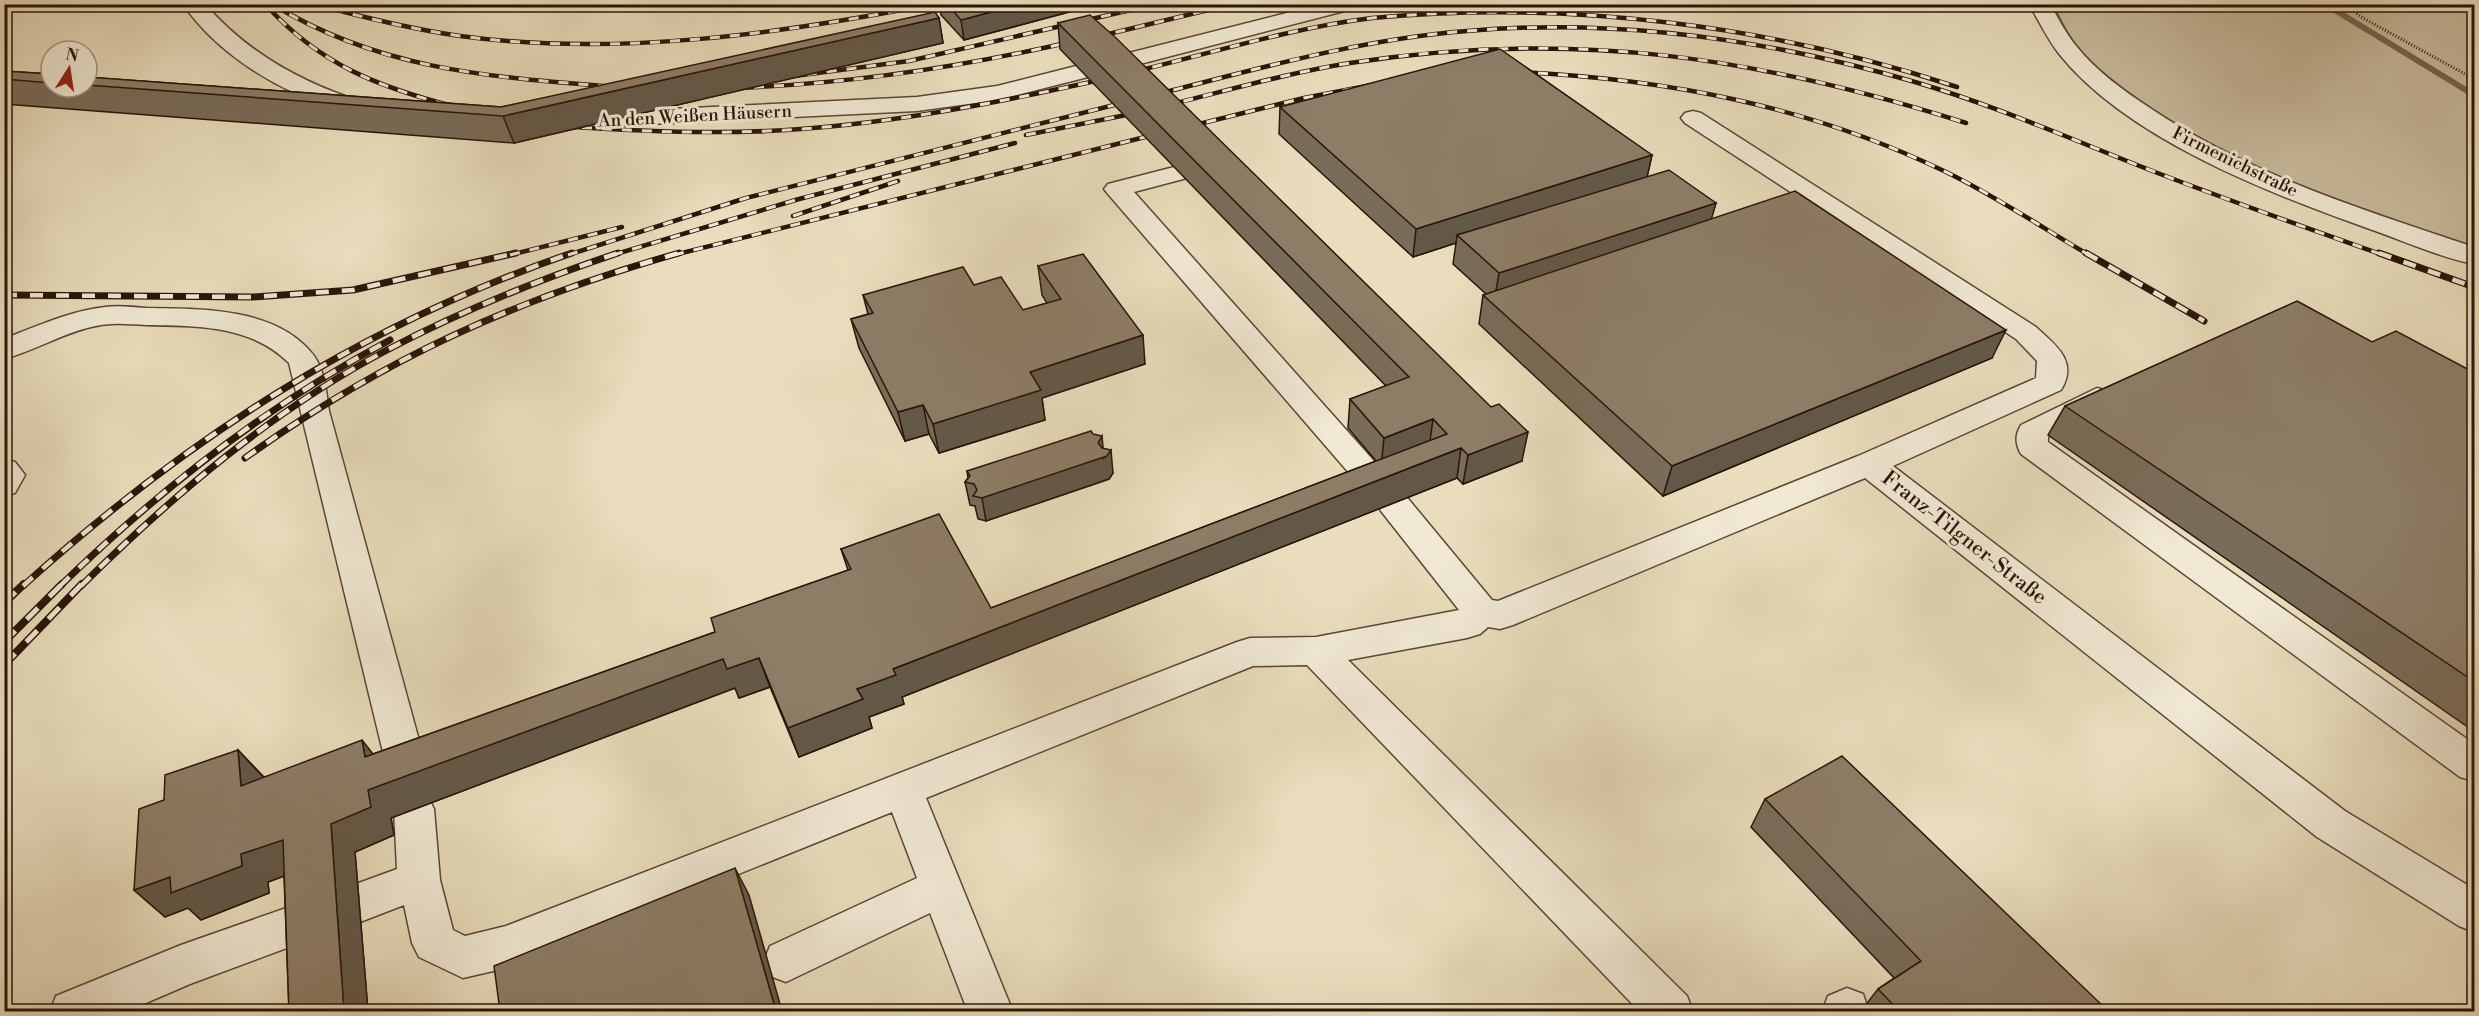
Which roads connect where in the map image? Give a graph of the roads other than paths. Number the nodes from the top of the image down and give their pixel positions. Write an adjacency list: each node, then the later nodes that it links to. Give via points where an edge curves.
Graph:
1 (193, 4): 6 (street, via 224,39 266,67 331,99)
2 (1349, 4): 4 (street)
3 (2039, 4): 10 (street, Firmenichstraße, via 2060,42 2089,74 2135,109 2188,141 2298,193)
4 (1117, 63)
5 (1084, 72): 8 (street, An den Weißen Häusern, via 997,93 917,104)
6 (383, 114)
7 (1693, 118): 13 (street, Franz-Tilgner-Straße, via 2026,333 2052,359 2050,383)
8 (545, 122)
9 (1178, 173): 16 (street, via 1117,189 1386,495)
10 (2475, 256)
11 (4, 350): 20 (street, via 101,315 197,317 226,322 251,328 296,351 307,374 412,793)
12 (2126, 385): 18 (street, via 2032,432 2032,446)
13 (1869, 464): 16 (street, via 1500,615); 23 (street, Franz-Tilgner-Straße, via 2331,824)
14 (4, 470): 15 (street, via 9,475)
15 (4, 485)
16 (1481, 612): 17 (street, via 1467,624)
17 (1316, 651): 19 (street, via 1250,652); 28 (street)
18 (2475, 765)
19 (903, 790): 20 (street, via 582,919 506,947 463,957 434,943); 21 (street)
20 (419, 880): 22 (street)
21 (942, 887): 25 (street); 26 (street)
22 (360, 902)
23 (2475, 912)
24 (312, 919): 27 (street, via 181,966)
25 (786, 961)
26 (987, 1010)
27 (72, 1011)
28 (1671, 1011)

